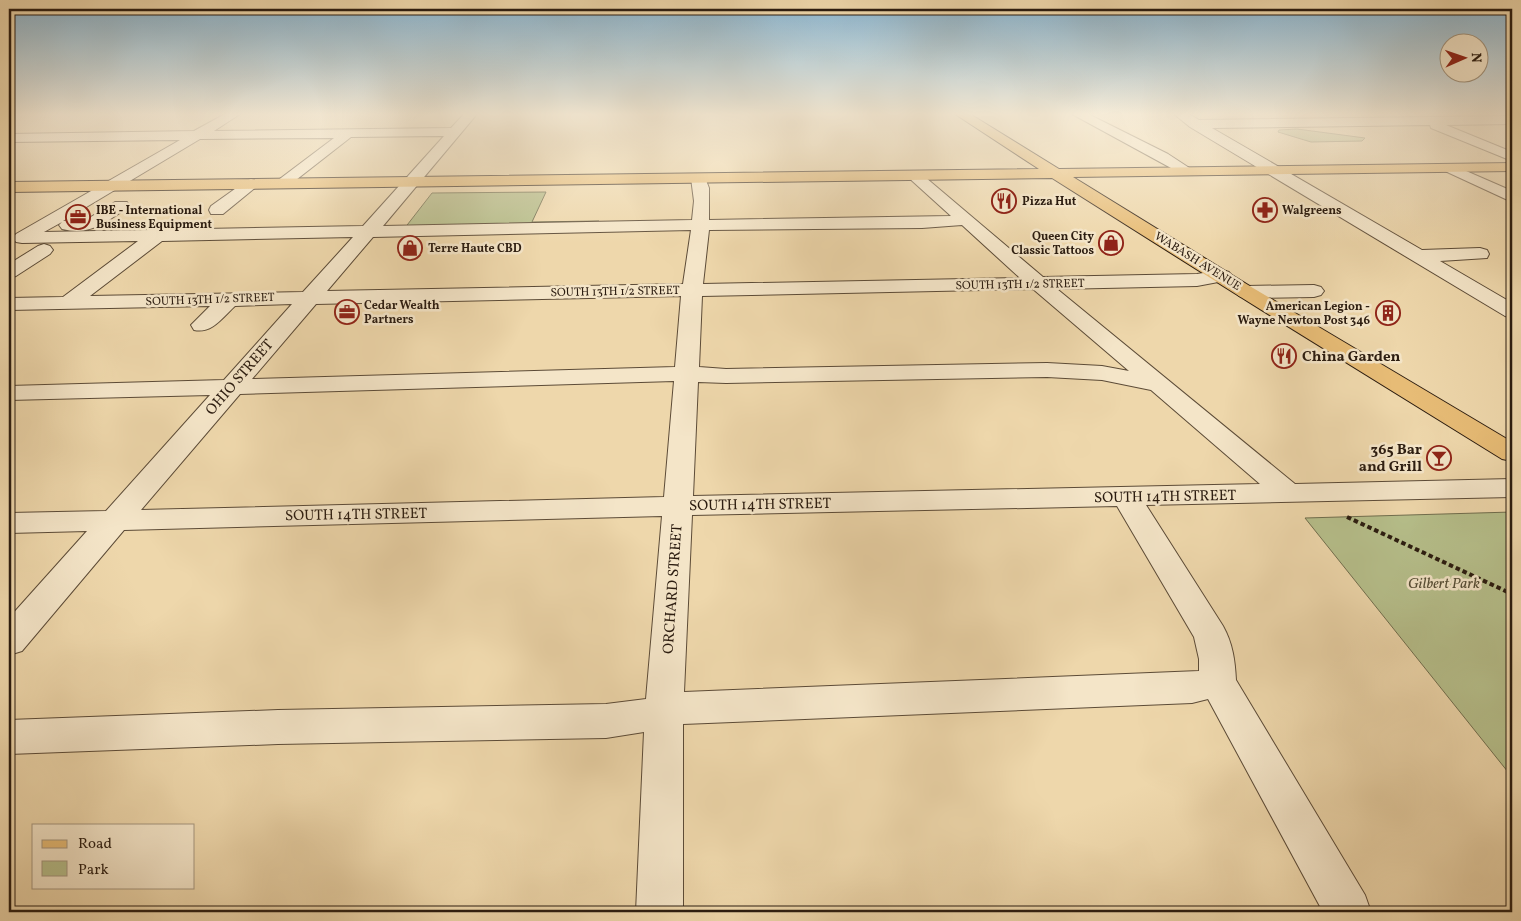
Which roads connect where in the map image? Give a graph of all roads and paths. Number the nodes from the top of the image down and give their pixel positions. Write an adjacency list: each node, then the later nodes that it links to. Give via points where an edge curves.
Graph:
1 (160, 157): 17 (street)
2 (317, 157): 16 (street)
3 (433, 157): 14 (street, OHIO STREET)
4 (1030, 157): 11 (main road, WABASH AVENUE)
5 (1162, 157): 10 (street)
6 (1250, 157): 9 (street)
7 (1512, 167): 8 (main road)
8 (1450, 168): 9 (main road); 19 (street)
9 (1272, 170): 10 (main road); 30 (street)
10 (1187, 171): 11 (main road)
11 (1056, 173): 12 (main road); 32 (main road, WABASH AVENUE)
12 (914, 175): 13 (main road); 22 (street)
13 (699, 178): 14 (main road); 24 (street, ORCHARD STREET, via 702,186)
14 (411, 182): 16 (main road); 25 (street, OHIO STREET)
15 (250, 184): 16 (main road); 17 (main road); 21 (street)
16 (282, 184)
17 (111, 186): 18 (main road); 23 (street)
18 (9, 187)
19 (1512, 197)
20 (121, 205): 23 (street, via 90,225)
21 (217, 210)
22 (966, 220): 24 (street); 33 (street)
23 (42, 226): 27 (street)
24 (699, 226): 25 (street); 34 (street, ORCHARD STREET)
25 (367, 232): 26 (street); 37 (street, OHIO STREET)
26 (158, 235): 27 (street); 39 (street)
27 (16, 242)
28 (44, 250): 31 (street)
29 (1480, 254): 30 (street)
30 (1419, 256): 41 (street)
31 (9, 272)
32 (1222, 276): 33 (street, SOUTH 13TH 1/2 STREET, via 1197,280); 36 (main road, WABASH AVENUE)
33 (1038, 284): 34 (street, SOUTH 13TH 1/2 STREET); 44 (street)
34 (692, 290): 37 (street, SOUTH 13TH 1/2 STREET); 43 (street, ORCHARD STREET)
35 (1314, 291): 36 (street)
36 (1246, 292): 47 (main road, WABASH AVENUE)
37 (309, 296): 38 (street, SOUTH 13TH 1/2 STREET); 45 (street, OHIO STREET)
38 (230, 298): 39 (street, SOUTH 13TH 1/2 STREET); 42 (street)
39 (68, 303): 40 (street, SOUTH 13TH 1/2 STREET)
40 (9, 304)
41 (1512, 312)
42 (202, 325)
43 (686, 374): 44 (street, via 1047,370 1102,373); 45 (street); 51 (street, ORCHARD STREET)
44 (1160, 385): 49 (street)
45 (230, 387): 46 (street); 53 (street, OHIO STREET)
46 (9, 393)
47 (1512, 453)
48 (1512, 488): 49 (street, SOUTH 14TH STREET)
49 (1288, 493): 50 (street, SOUTH 14TH STREET)
50 (1126, 496): 51 (street, SOUTH 14TH STREET); 57 (street, via 1211,636)
51 (678, 506): 53 (street, SOUTH 14TH STREET); 58 (street, ORCHARD STREET)
52 (1346, 517): 55 (path)
53 (114, 520): 54 (street, SOUTH 14TH STREET); 56 (street, OHIO STREET)
54 (9, 523)
55 (1512, 594)
56 (9, 641)
57 (1218, 682): 58 (street, via 1182,688); 61 (street)
58 (664, 708): 59 (street, via 639,717 606,721 278,727); 60 (street, ORCHARD STREET)
59 (9, 737)
60 (660, 912)
61 (1348, 912)

